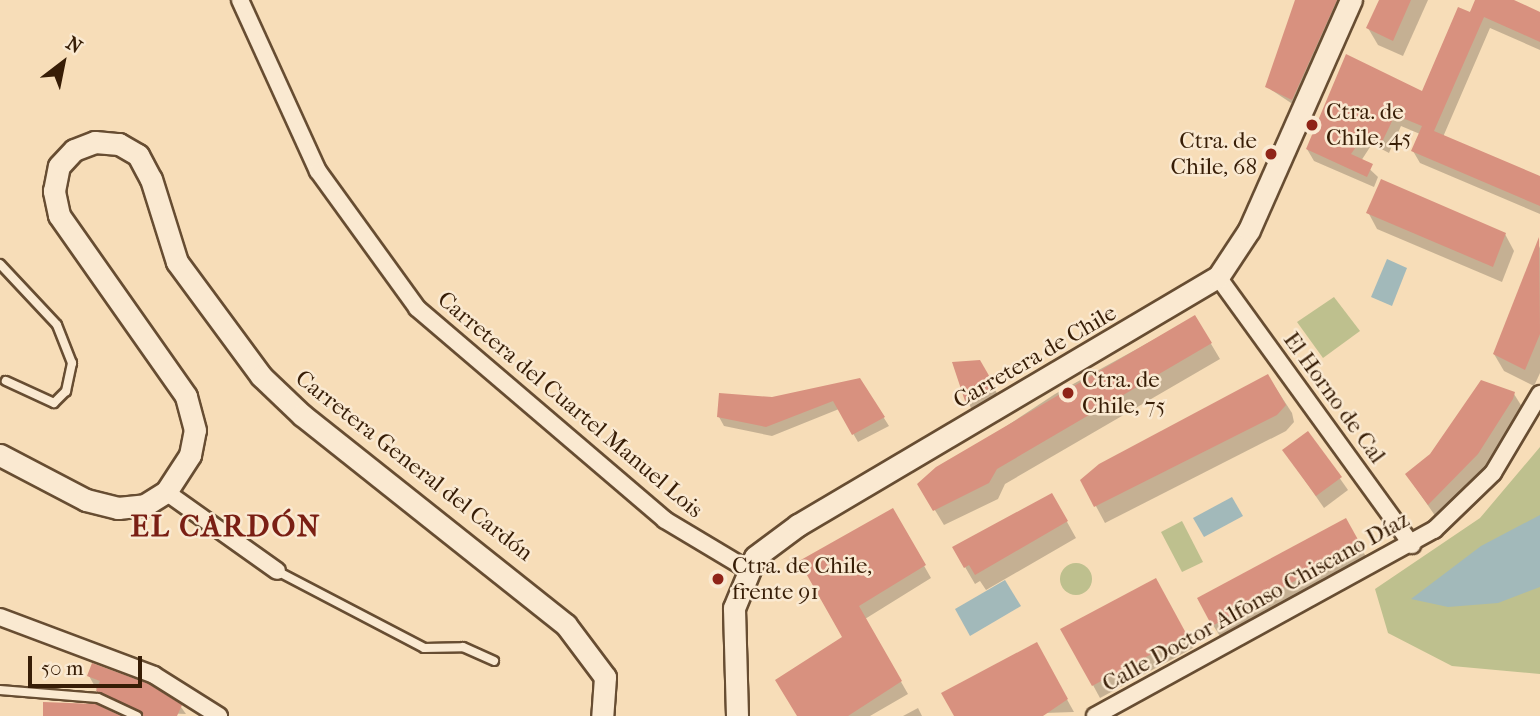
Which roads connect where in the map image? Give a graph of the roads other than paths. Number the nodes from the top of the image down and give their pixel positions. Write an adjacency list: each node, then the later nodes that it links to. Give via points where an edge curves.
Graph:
1 (240, 0): 10 (street, Carretera del Cuartel Manuel Lois, via 318,171 417,308 665,520)
2 (1351, 0): 4 (street, Carretera de Chile, via 1249,230)
3 (0, 264): 5 (lane, via 57,325 72,363 66,391 54,402)
4 (1218, 277): 9 (street, El Horno de Cal); 10 (street, Carretera de Chile, via 797,525)
5 (6, 381)
6 (1540, 394): 9 (street, Calle Doctor Alfonso Chiscano Díaz, via 1493,473)
7 (0, 455): 8 (street, via 86,500 118,508 145,505)
8 (166, 492): 11 (street); 17 (street, Carretera General del Cardón, via 191,456 195,430 186,396 59,215 54,191 59,166 95,142 119,144 138,155 177,262 261,376 302,415 517,580 577,637 606,677)
9 (1412, 545): 19 (street, Calle Doctor Alfonso Chiscano Díaz)
10 (747, 569): 18 (street, Carretera de Chile, via 733,608)
11 (277, 570): 13 (lane, via 424,648 463,647)
12 (0, 617): 16 (street, via 154,675)
13 (494, 661)
14 (0, 690): 15 (lane, via 98,698)
15 (137, 716)
16 (219, 716)
17 (602, 716)
18 (737, 716)
19 (1095, 716)

